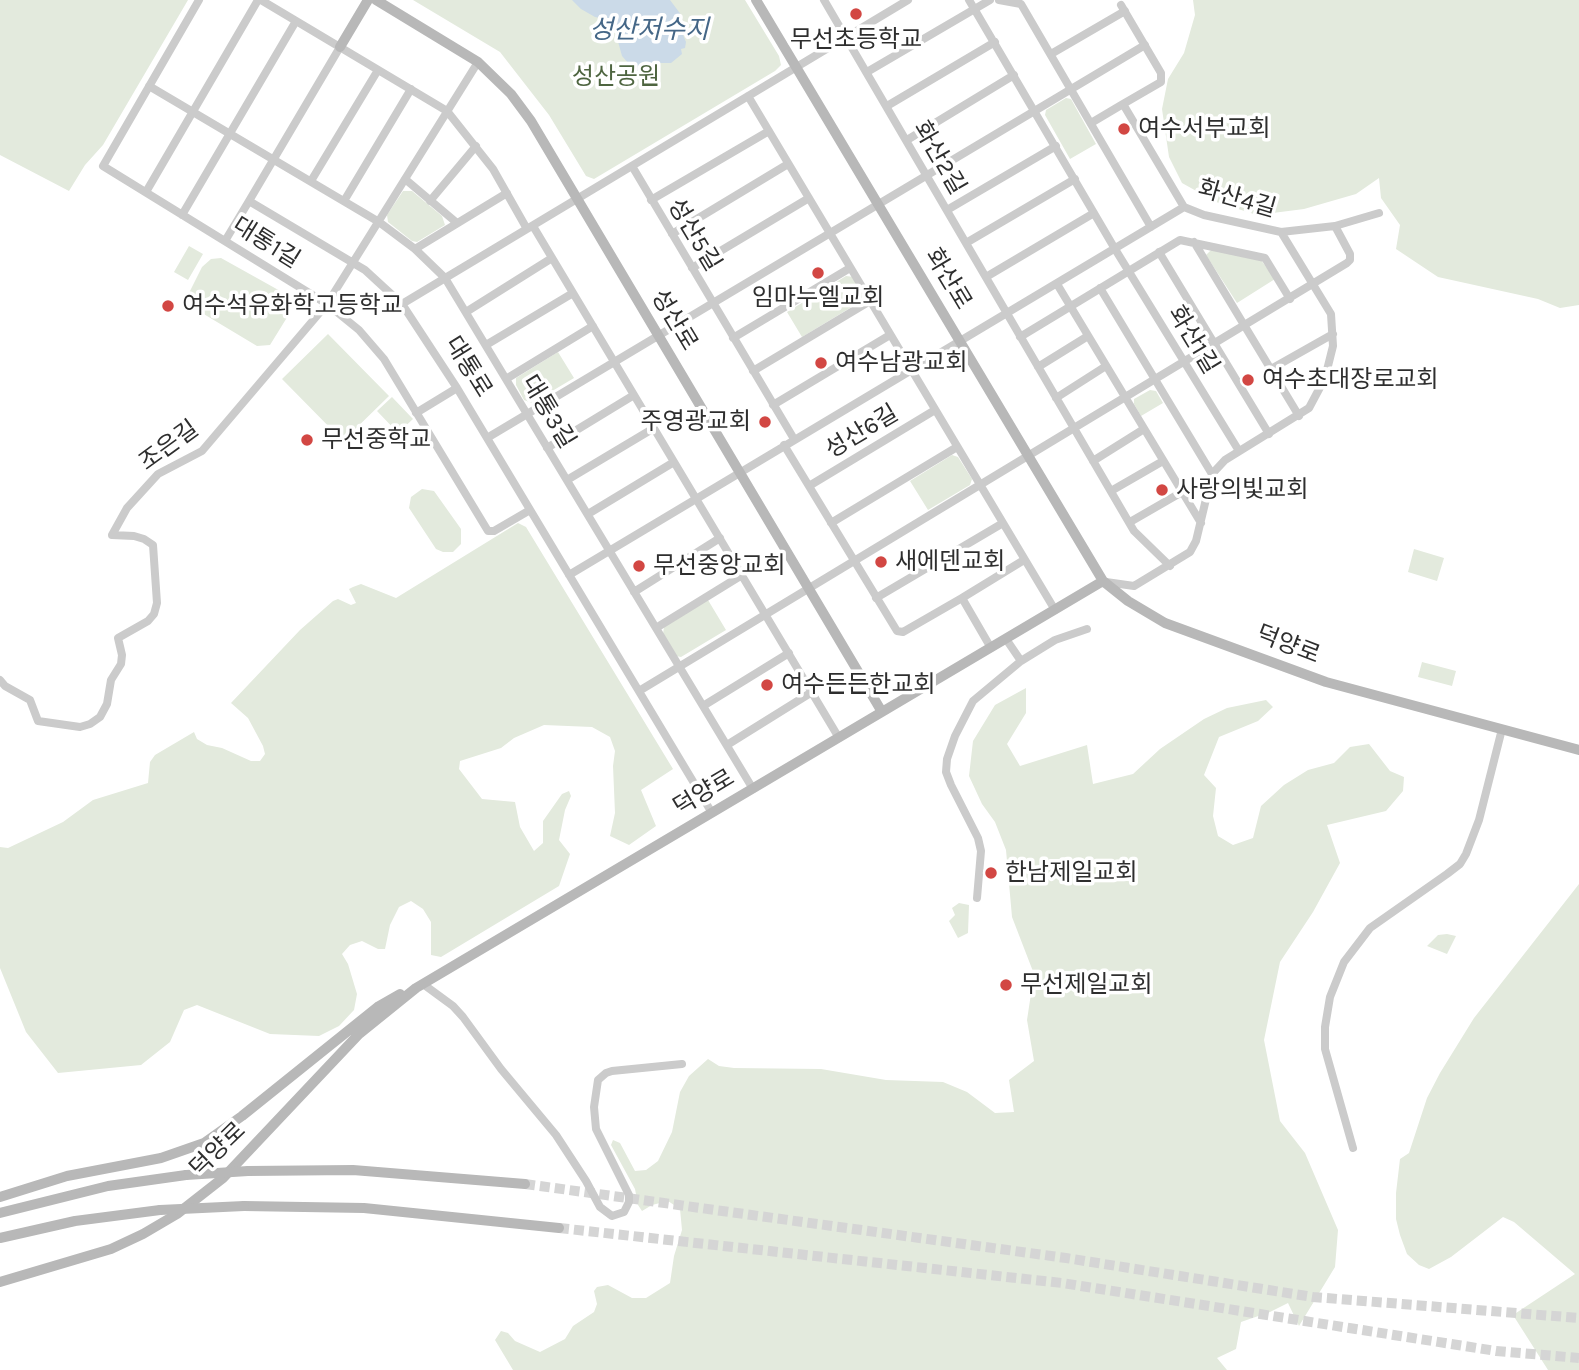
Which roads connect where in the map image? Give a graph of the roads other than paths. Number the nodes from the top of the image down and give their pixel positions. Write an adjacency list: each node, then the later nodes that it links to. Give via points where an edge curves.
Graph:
1 (199, 0): 22 (street, 대통1길)
2 (259, 0): 11 (street); 30 (street)
3 (368, 0): 15 (street)
4 (376, 0): 17 (street, 성산로)
5 (756, 0): 18 (street, 화산로)
6 (824, 0): 12 (street, 화산2길)
7 (908, 0): 12 (street)
8 (989, 0): 10 (street)
9 (999, 0): 16 (street, via 1021,4)
10 (971, 4): 13 (street, 화산1길); 20 (street)
11 (296, 20): 15 (street); 33 (street)
12 (847, 37): 18 (street); 20 (street, 화산2길)
13 (995, 42): 21 (street, 화산1길); 27 (street)
14 (1145, 45): 16 (street, via 1123,8); 24 (street); 26 (street, via 1161,73 1161,82)
15 (340, 47): 19 (street); 37 (street)
16 (1051, 54): 24 (street)
17 (478, 62): 28 (street); 47 (street, 성산로, via 521,107)
18 (797, 67): 25 (street); 52 (street, 화산로)
19 (378, 70): 23 (street); 43 (street)
20 (867, 72): 27 (street, 화산2길)
21 (1014, 75): 29 (street, 화산1길); 34 (street)
22 (149, 86): 30 (street, 대통3길); 44 (street, 대통1길, via 103,166)
23 (411, 89): 28 (street); 50 (street)
24 (1071, 90): 29 (street); 31 (street)
25 (748, 96): 32 (street, 성산6길); 39 (street)
26 (1124, 104): 31 (street); 53 (street, 화산4길)
27 (887, 106): 34 (street, 화산2길)
28 (447, 111): 35 (street); 41 (street)
29 (1035, 111): 36 (street, 화산1길); 40 (street)
30 (192, 112): 33 (street, 대통3길); 44 (street)
31 (1091, 123): 62 (street)
32 (769, 131): 38 (street, 성산6길); 48 (street)
33 (230, 134): 37 (street, 대통3길); 57 (street)
34 (906, 140): 40 (street, 화산2길)
35 (476, 146): 45 (street); 51 (street)
36 (1056, 146): 42 (street, 화산1길); 54 (street)
37 (274, 160): 43 (street, 대통3길); 49 (street)
38 (788, 164): 46 (street, 성산6길); 65 (street)
39 (632, 166): 47 (street); 48 (street, 성산5길)
40 (927, 175): 52 (street); 54 (street, 화산2길)
41 (405, 179): 51 (street); 58 (street)
42 (1075, 179): 56 (street, 화산1길); 68 (street)
43 (311, 181): 50 (street, 대통3길)
44 (146, 192): 57 (street, 대통1길)
45 (507, 193): 59 (street); 61 (street)
46 (809, 198): 64 (street, 성산6길); 74 (street)
47 (578, 199): 61 (street); 93 (street, 성산로)
48 (651, 200): 65 (street, 성산5길)
49 (249, 201): 66 (street); 73 (street, 대통로)
50 (344, 201): 58 (street, 대통3길)
51 (430, 201): 59 (street)
52 (878, 204): 64 (street); 99 (street, 화산로)
53 (1184, 207): 62 (street); 63 (street, 화산4길)
54 (947, 211): 68 (street, 화산2길)
55 (1380, 213): 60 (street)
56 (1094, 214): 70 (street, 화산1길); 77 (street)
57 (182, 215): 66 (street, 대통1길)
58 (379, 222): 69 (street, 대통3길); 73 (street)
59 (457, 223): 69 (street)
60 (1335, 226): 63 (street); 80 (street, via 1350,260)
61 (530, 227): 72 (street); 78 (street)
62 (1151, 227): 70 (street)
63 (1281, 232): 80 (street, 화산4길)
64 (830, 233): 75 (street, 성산6길); 85 (street)
65 (672, 234): 74 (street, 성산5길)
66 (225, 241): 86 (street, 대통1길)
67 (1194, 242): 71 (street, via 1180,240); 83 (street, via 1265,258); 92 (street)
68 (966, 243): 77 (street, 화산2길)
69 (415, 249): 78 (street, 대통3길)
70 (1115, 249): 76 (street, 화산1길); 79 (street)
71 (1159, 253): 76 (street); 100 (street)
72 (552, 258): 82 (street); 89 (street)
73 (353, 262): 86 (street); 87 (street, 대통로)
74 (692, 268): 85 (street, 성산5길)
75 (850, 268): 84 (street, 성산6길); 98 (street)
76 (1128, 270): 81 (street); 103 (street, 화산1길)
77 (986, 277): 90 (street, 화산2길)
78 (446, 278): 87 (street); 89 (street, 대통3길)
79 (1057, 284): 88 (street); 90 (street)
80 (1312, 286): 83 (street); 94 (street, 화산4길, via 1331,314)
81 (1100, 288): 88 (street); 110 (street)
82 (573, 293): 91 (street); 101 (street)
83 (1290, 299): 92 (street)
84 (870, 301): 95 (street, 성산6길); 108 (street)
85 (712, 302): 93 (street); 98 (street, 성산5길)
86 (327, 304): 117 (street, 대통1길, via 377,350); 169 (street, 조은길, via 202,451 153,478 127,508 112,535 134,536 153,545 158,599 152,618 118,638 121,664 100,717 80,727 38,721 30,700)
87 (402, 304): 111 (street, 대통로)
88 (1070, 306): 96 (street); 97 (street)
89 (466, 312): 101 (street, 대통3길)
90 (1007, 313): 97 (street, 화산2길); 99 (street)
91 (593, 326): 102 (street); 109 (street)
92 (1245, 326): 100 (street); 106 (street)
93 (658, 334): 102 (street); 134 (street, 성산로)
94 (1333, 334): 106 (street); 119 (street, 화산4길, via 1325,378 1314,401)
95 (890, 335): 107 (street, 성산6길); 115 (street)
96 (1088, 336): 104 (street); 105 (street)
97 (1020, 337): 105 (street, 화산2길)
98 (733, 338): 108 (street, 성산5길)
99 (961, 341): 107 (street); 130 (street, 화산로)
100 (1214, 344): 103 (street); 123 (street)
101 (486, 345): 109 (street, 대통3길)
102 (614, 360): 112 (street); 118 (street)
103 (1184, 362): 110 (street); 129 (street, 화산1길)
104 (1106, 366): 113 (street); 114 (street)
105 (1038, 367): 113 (street, 화산2길)
106 (1271, 369): 119 (street)
107 (912, 370): 116 (street, 성산6길); 125 (street, 성산6길)
108 (753, 371): 115 (street, 성산5길)
109 (506, 379): 118 (street, 대통3길)
110 (1154, 380): 114 (street); 135 (street)
111 (457, 388): 117 (street); 124 (street, 대통로)
112 (634, 395): 120 (street); 128 (street)
113 (1056, 398): 121 (street, 화산2길)
114 (1125, 398): 121 (street); 122 (street)
115 (773, 405): 125 (street, 성산5길)
116 (935, 410): 127 (street, 성산6길); 138 (street, 성산6길)
117 (416, 413): 142 (street, 대통1길, via 488,531)
118 (526, 413): 124 (street); 128 (street, 대통3길)
119 (1299, 416): 123 (street, 화산4길)
120 (654, 428): 133 (street); 136 (street)
121 (1074, 428): 130 (street); 131 (street, 화산2길)
122 (1144, 429): 131 (street); 132 (street)
123 (1269, 434): 129 (street, 화산4길)
124 (487, 438): 142 (street, 대통로)
125 (794, 439): 126 (street, 성산6길)
126 (784, 445): 134 (street, 성산6길); 138 (street)
127 (957, 447): 137 (street, 성산6길); 145 (street)
128 (547, 448): 136 (street, 대통3길)
129 (1239, 452): 135 (street, 화산4길)
130 (1029, 456): 137 (street); 155 (street, 화산로)
131 (1093, 461): 139 (street, 화산2길)
132 (1163, 461): 139 (street); 140 (street)
133 (674, 462): 141 (street); 143 (street)
134 (740, 472): 141 (street, 성산6길); 156 (street, 성산로)
135 (1212, 474): 147 (street)
136 (567, 480): 143 (street, 대통3길)
137 (980, 485): 146 (street, 성산6길); 151 (street)
138 (809, 486): 145 (street)
139 (1111, 491): 144 (street, 화산2길)
140 (1182, 492): 144 (street); 147 (street)
141 (696, 499): 148 (street); 149 (street, 성산6길)
142 (530, 510): 153 (street, 대통로)
143 (588, 514): 149 (street, 대통3길)
144 (1129, 522): 152 (street, 화산2길)
145 (831, 523): 151 (street)
146 (1003, 523): 150 (street, 성산6길); 158 (street)
147 (1200, 523): 152 (street, via 1190,552)
148 (720, 538): 154 (street); 157 (street)
149 (609, 550): 153 (street, 성산6길); 157 (street, 대통3길)
150 (1024, 559): 159 (street); 160 (street, 성산6길)
151 (853, 560): 156 (street); 158 (street)
152 (1170, 566): 155 (street, via 1134,586)
153 (569, 575): 170 (street, 대통로)
154 (742, 575): 161 (street); 162 (street)
155 (1103, 581): 160 (street, 덕양로); 174 (street, 덕양로, via 1165,622 1326,682)
156 (808, 587): 161 (street); 173 (street, 성산로)
157 (634, 592): 162 (street, 대통3길)
158 (876, 598): 159 (street, via 900,633)
159 (962, 598): 165 (street)
160 (1055, 610): 164 (street, 덕양로)
161 (765, 614): 166 (street); 168 (street)
162 (656, 628): 168 (street, 대통3길)
163 (1087, 629): 167 (street, via 1055,640)
164 (1006, 639): 165 (street, 덕양로); 167 (street)
165 (991, 648): 173 (street, 덕양로)
166 (789, 653): 171 (street); 172 (street)
167 (1021, 661): 180 (street, via 973,701 947,759 946,772 981,851)
168 (678, 665): 170 (street); 172 (street, 대통3길)
169 (0, 680)
170 (639, 691): 179 (street, 대통로)
171 (812, 692): 175 (street); 176 (street)
172 (703, 705): 176 (street, 대통3길)
173 (882, 712): 175 (street, 덕양로)
174 (1502, 729): 177 (street, 덕양로); 183 (street, via 1466,854 1447,874 1370,928 1345,962 1330,997 1325,1049)
175 (839, 738): 178 (street, 덕양로)
176 (727, 745): 178 (street, 대통3길)
177 (1579, 750)
178 (753, 789): 179 (street, 덕양로)
179 (712, 813): 181 (street, 덕양로)
180 (977, 898)
181 (420, 986): 182 (street, via 458,1011 556,1135 600,1207 612,1216 624,1212 629,1195 596,1129 598,1080 612,1071); 185 (street, via 379,1006 204,1143); 189 (street, 덕양로, via 359,1034 223,1178 177,1214 111,1249)
182 (682, 1064)
183 (1353, 1148)
184 (525, 1184): 186 (street, 덕양로, bridge, via 353,1170 248,1171 108,1186)
185 (0, 1197)
186 (0, 1213)
187 (559, 1228): 188 (street, bridge, via 364,1208 244,1206 75,1221)
188 (0, 1238)
189 (0, 1282)

